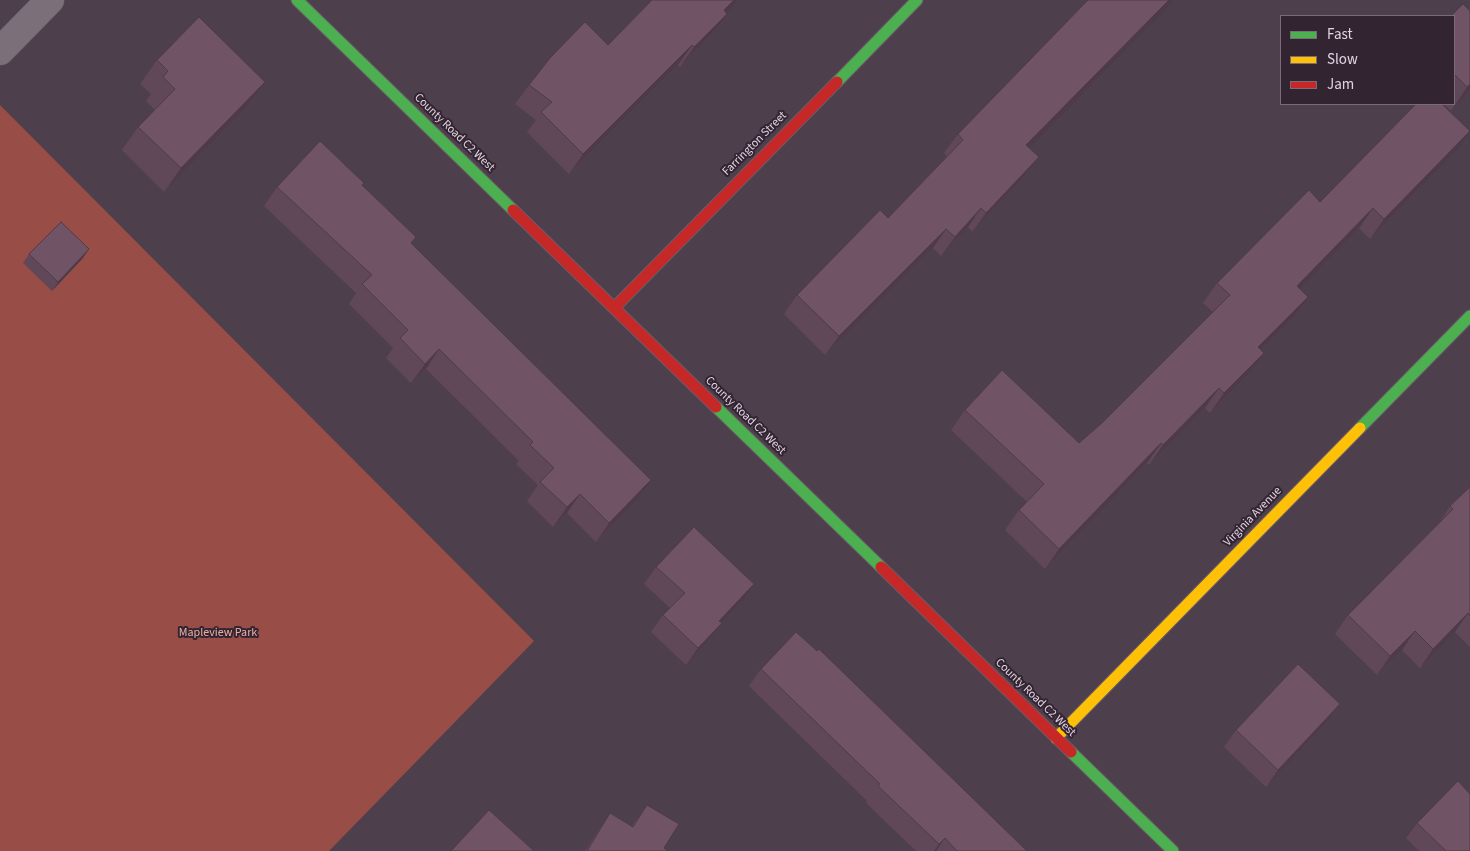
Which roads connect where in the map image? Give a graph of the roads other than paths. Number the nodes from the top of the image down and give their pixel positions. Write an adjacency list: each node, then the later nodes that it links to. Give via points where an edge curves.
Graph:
1 (50, 0): 4 (street)
2 (297, 0): 5 (street, County Road C2 West)
3 (917, 0): 5 (street, Farrington Street)
4 (0, 51)
5 (614, 308): 7 (street, County Road C2 West)
6 (1470, 316): 7 (street, Virginia Avenue)
7 (1056, 738): 8 (street, County Road C2 West)
8 (1173, 851)

